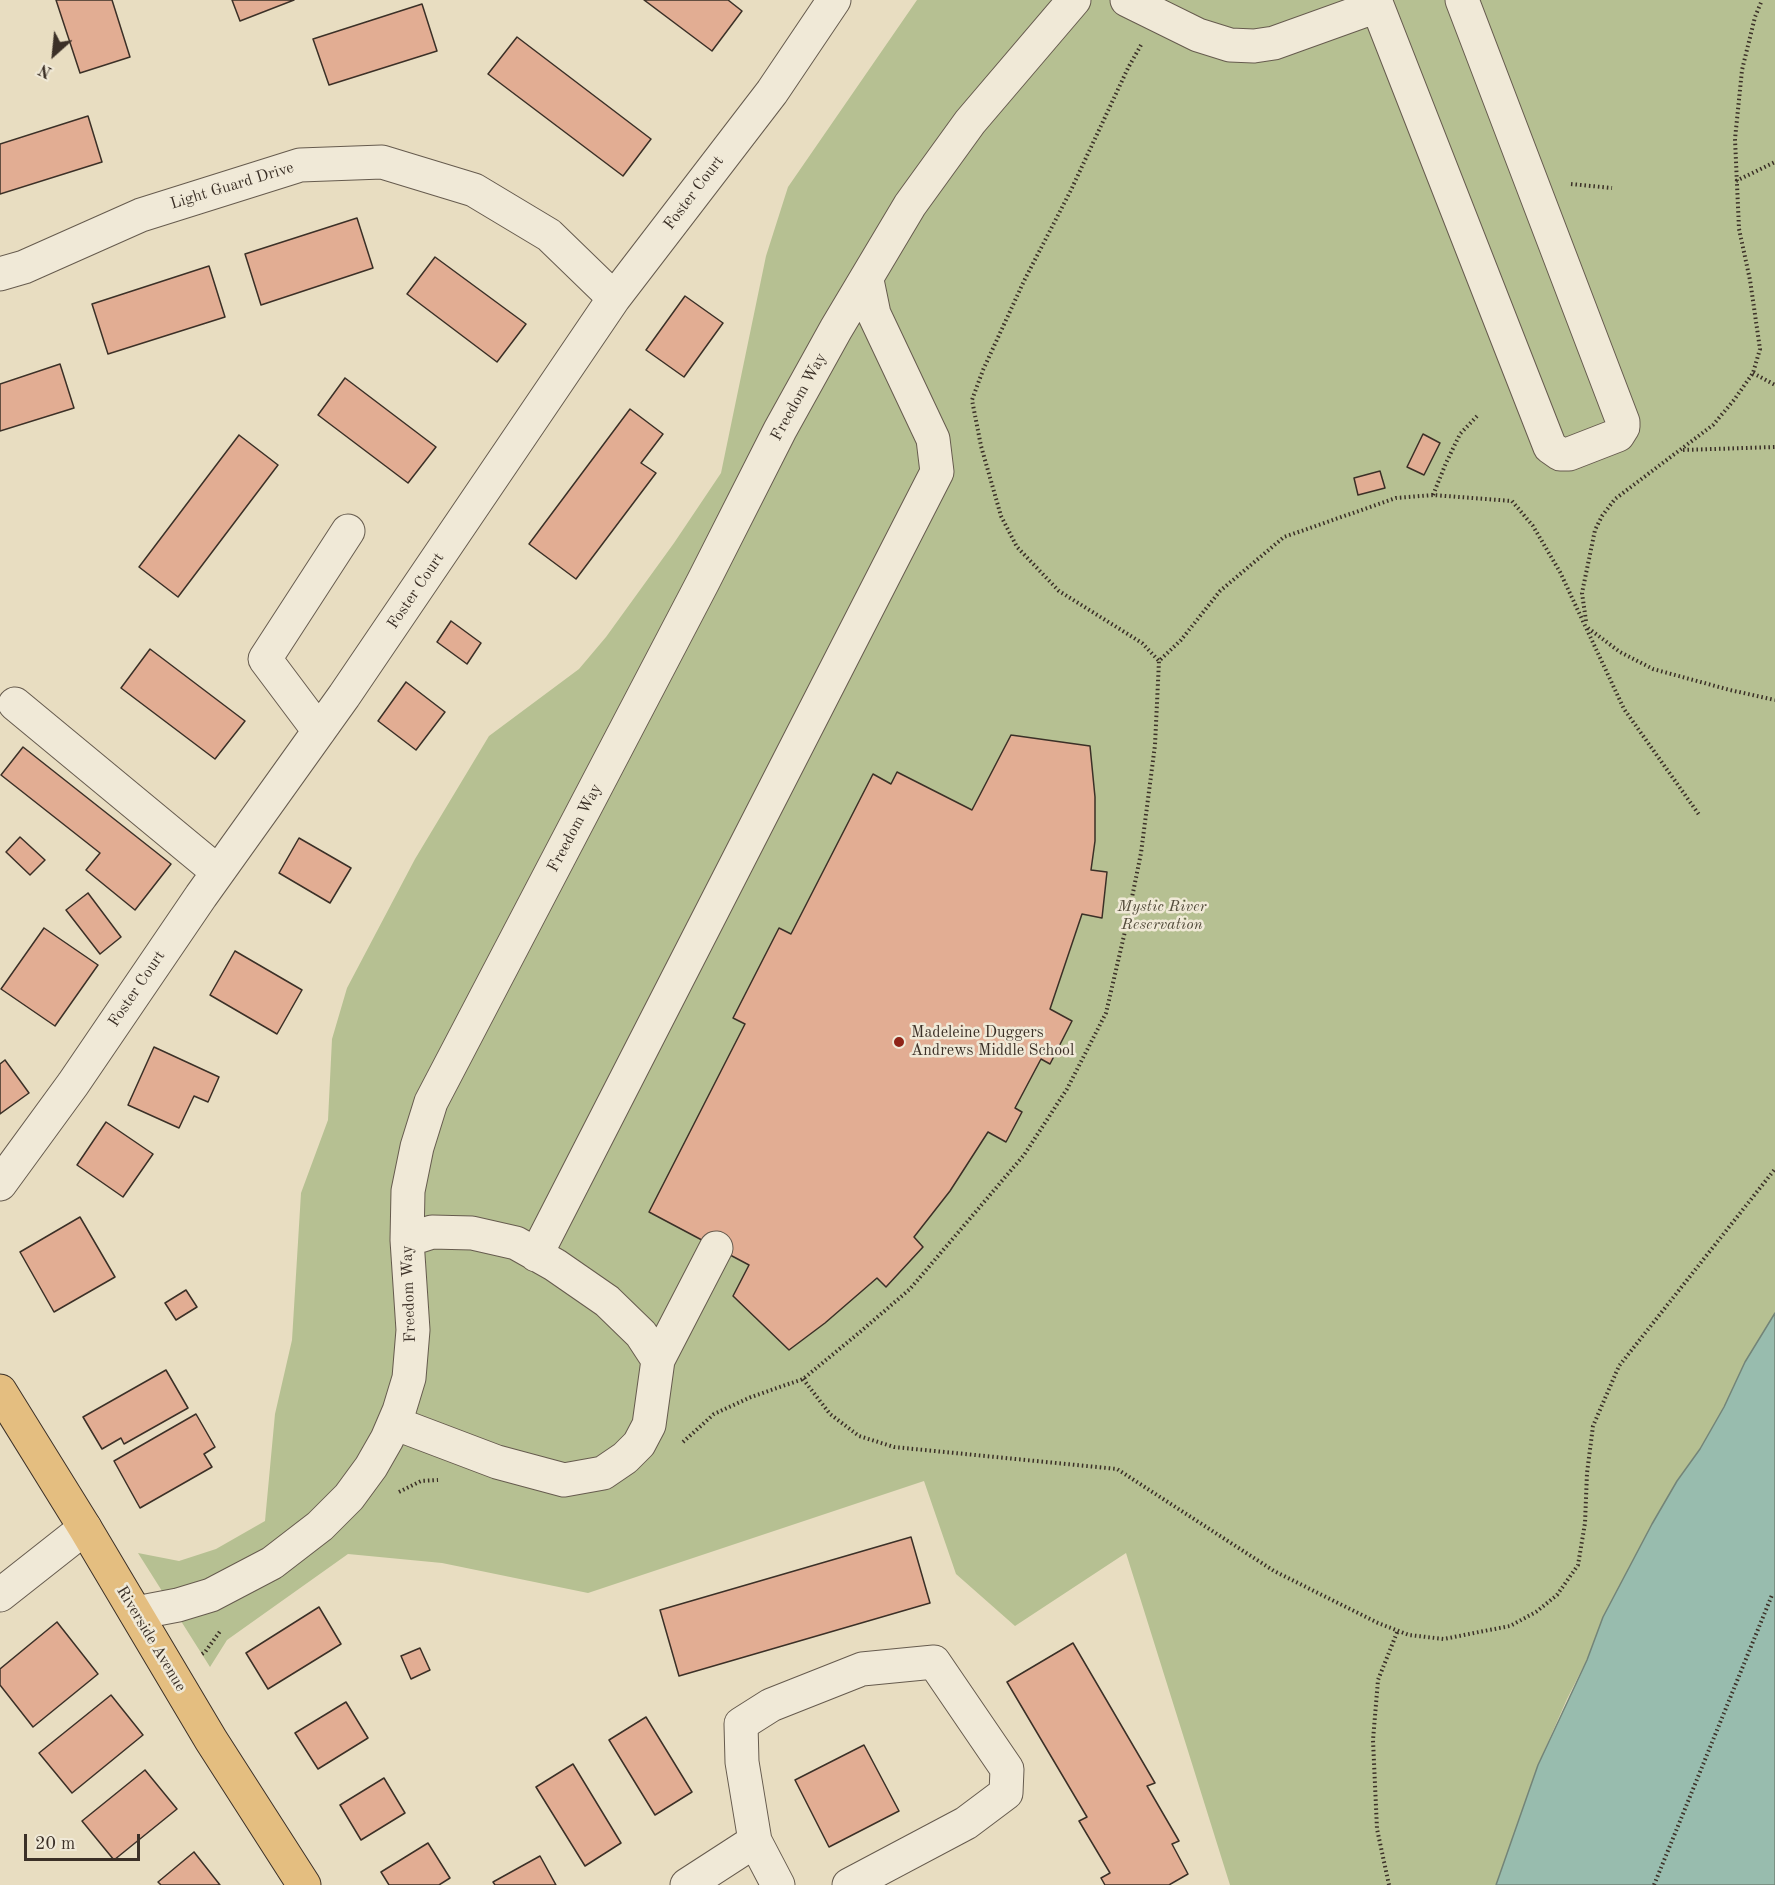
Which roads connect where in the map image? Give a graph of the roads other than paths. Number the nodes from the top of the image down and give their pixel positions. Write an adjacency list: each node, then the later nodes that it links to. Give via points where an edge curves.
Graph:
1 (834, 0): 8 (street, Foster Court, via 772,92)
2 (1074, 0): 7 (street, Freedom Way, via 969,122 910,205)
3 (1127, 0): 5 (street, via 1198,35 1230,45 1254,46 1274,43)
4 (1462, 0): 5 (street, via 1623,422 1618,435 1569,454 1550,447)
5 (1376, 3)
6 (0, 274): 8 (street, Light Guard Drive, via 141,214 300,165 382,162 474,190 549,235)
7 (867, 280): 14 (street, Freedom Way, via 780,430 431,1102 408,1191); 16 (street, via 874,314 933,439 937,472)
8 (615, 298): 11 (street, Foster Court)
9 (348, 531): 11 (street, via 265,659)
10 (15, 704): 12 (street)
11 (319, 731): 12 (street, Foster Court)
12 (218, 872): 13 (street, Foster Court)
13 (0, 1184)
14 (407, 1240): 16 (street, via 432,1232 472,1233 516,1243); 19 (street, Freedom Way, via 413,1330 409,1378)
15 (716, 1248): 17 (street)
16 (536, 1255): 17 (street, via 608,1301 641,1334)
17 (658, 1360): 19 (street, via 649,1425 639,1444 603,1473 564,1480 497,1462)
18 (0, 1391): 20 (main road, Riverside Avenue)
19 (394, 1423): 22 (street, Freedom Way, via 371,1467 349,1497 320,1526 272,1563 211,1595)
20 (85, 1528): 21 (street); 22 (main road, Riverside Avenue)
21 (0, 1595)
22 (136, 1613): 24 (main road, Riverside Avenue)
23 (755, 1841): 25 (street); 26 (street); 27 (street, via 742,1762 741,1724 771,1705 862,1670 934,1662 1007,1769 1006,1793 966,1823)
24 (304, 1885)
25 (687, 1885)
26 (778, 1885)
27 (849, 1885)

